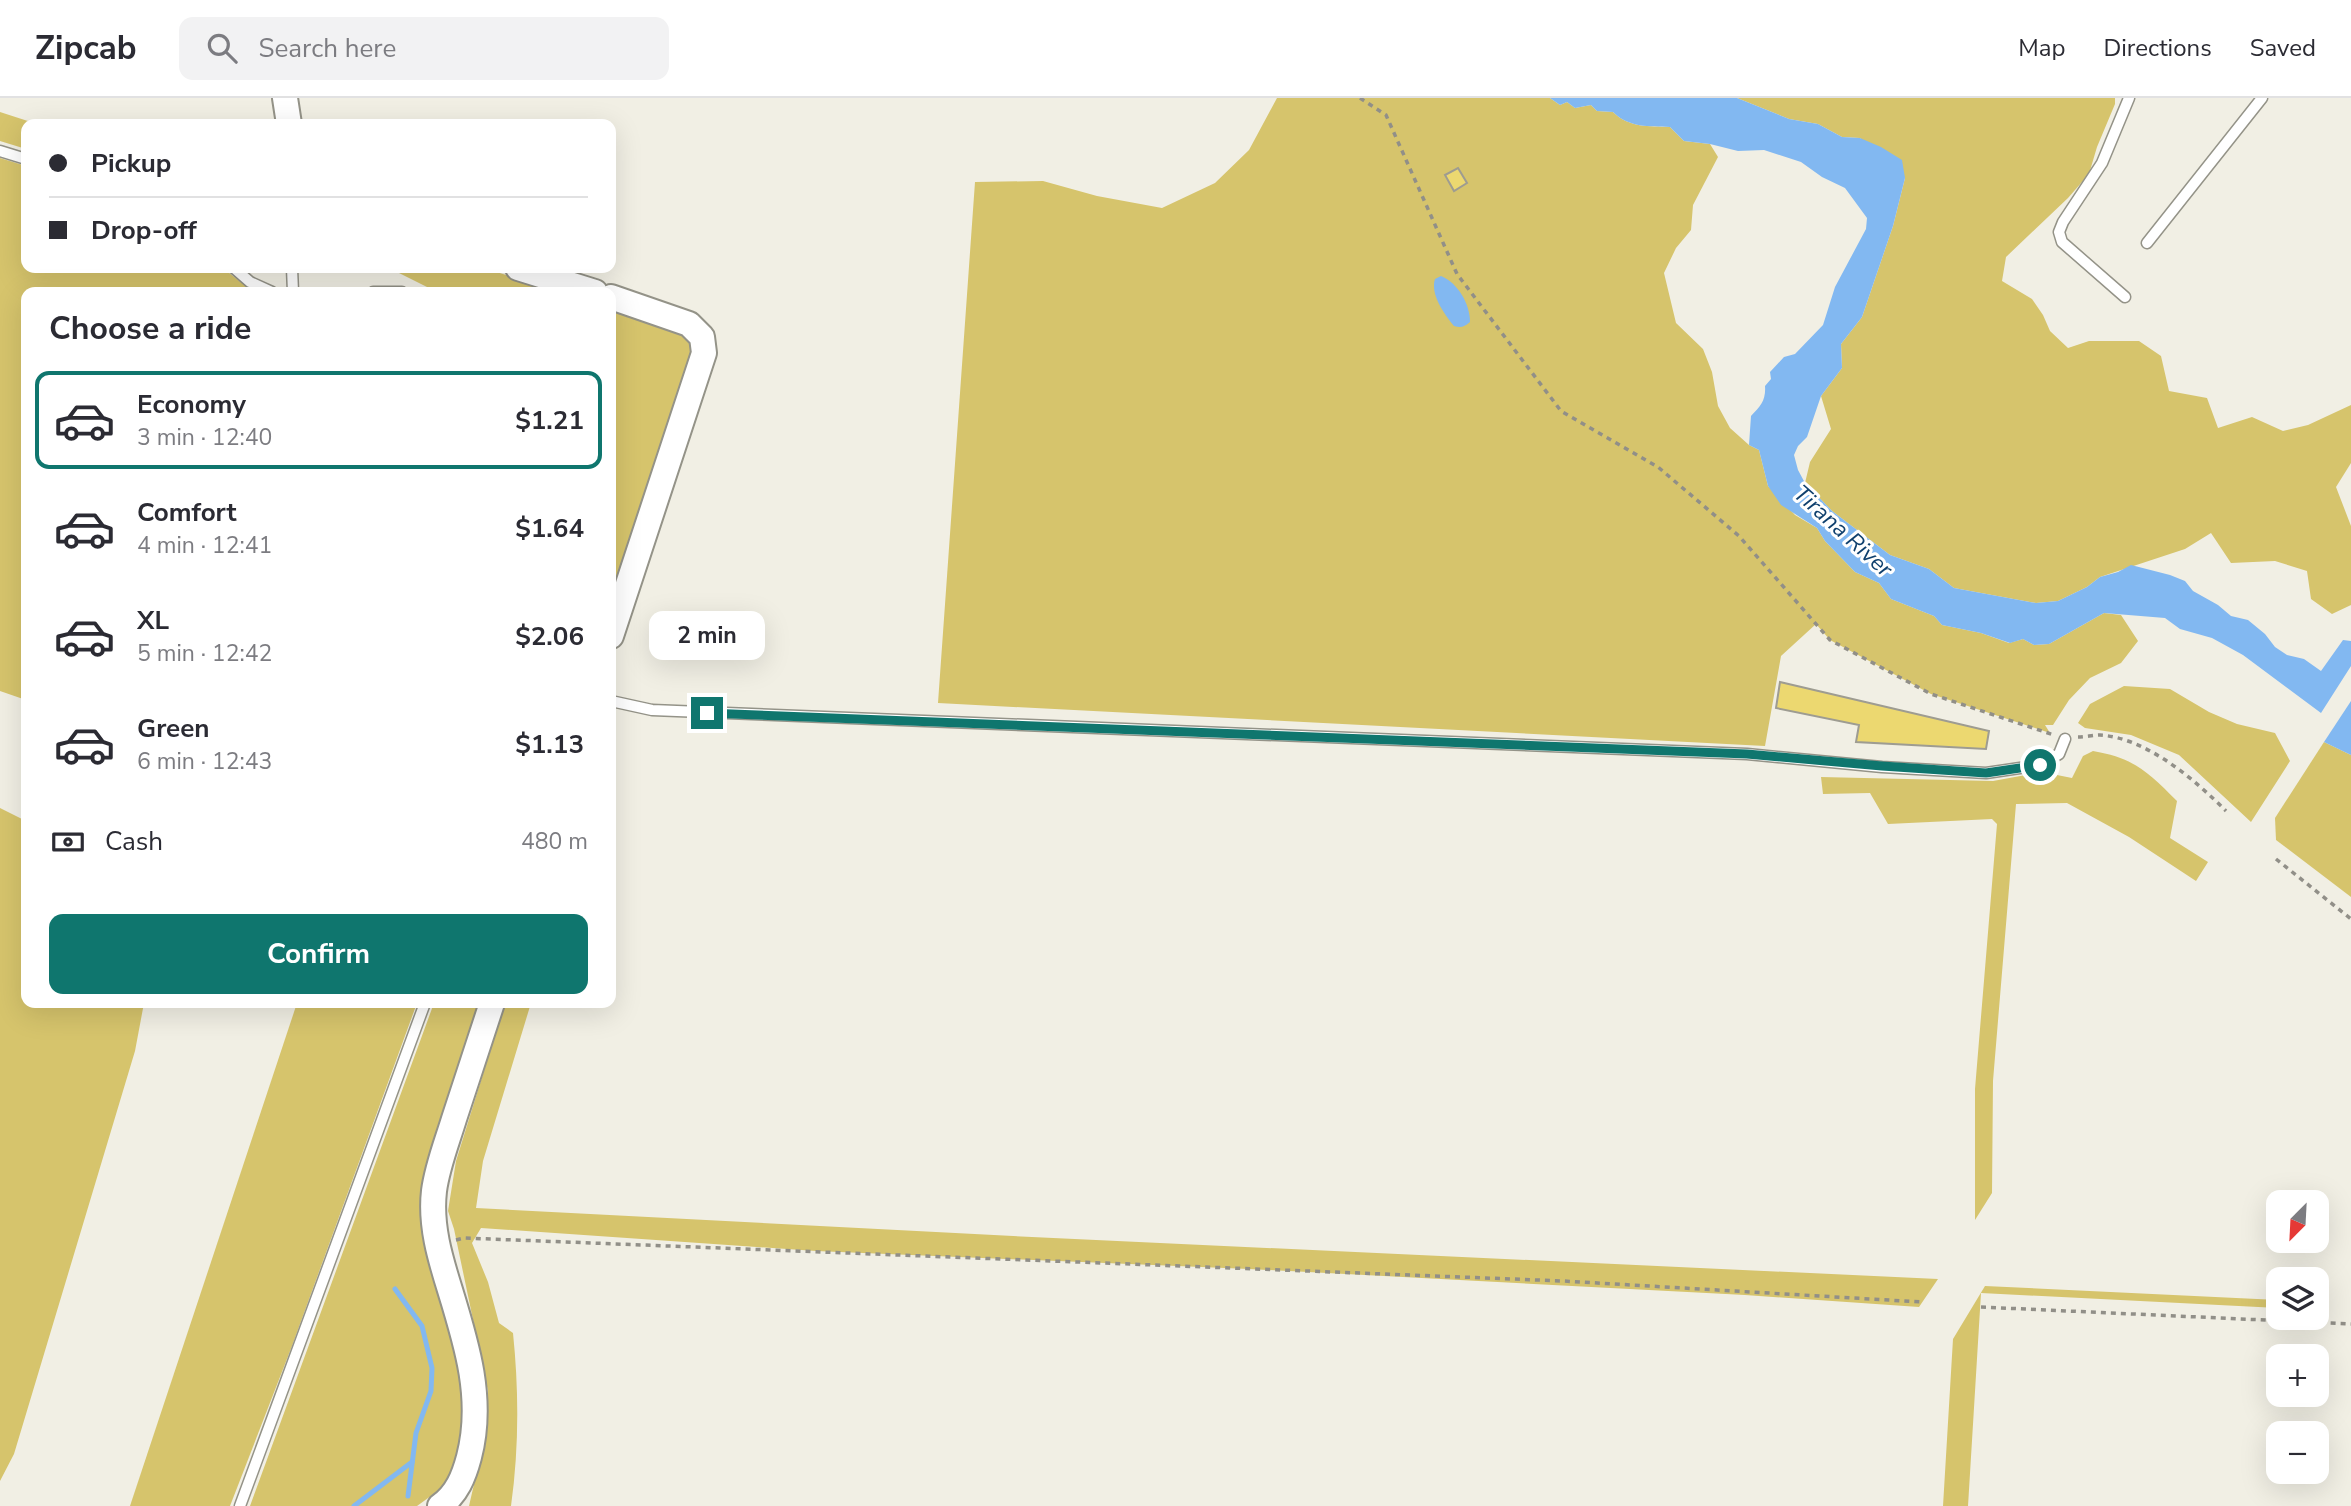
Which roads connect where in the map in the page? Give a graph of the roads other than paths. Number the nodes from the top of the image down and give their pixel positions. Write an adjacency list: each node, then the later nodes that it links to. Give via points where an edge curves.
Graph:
1 (285, 98): 4 (street)
2 (2129, 98): 12 (lane, via 2102,163 2059,232 2062,242)
3 (2262, 98): 7 (lane)
4 (288, 119)
5 (0, 150): 6 (lane)
6 (21, 157)
7 (2147, 243)
8 (240, 273): 10 (lane)
9 (534, 273): 11 (street)
10 (261, 287)
11 (579, 287)
12 (2125, 297)
13 (616, 299): 14 (street, via 689,324 702,337 704,353)
14 (616, 621)
15 (616, 702): 16 (lane, via 652,710 1747,754 1986,773 2040,765 2059,754)
16 (2066, 739)
17 (423, 1008): 19 (lane)
18 (490, 1008): 20 (street, via 434,1189 438,1244 470,1356 475,1431 458,1487)
19 (240, 1506)
20 (440, 1506)

